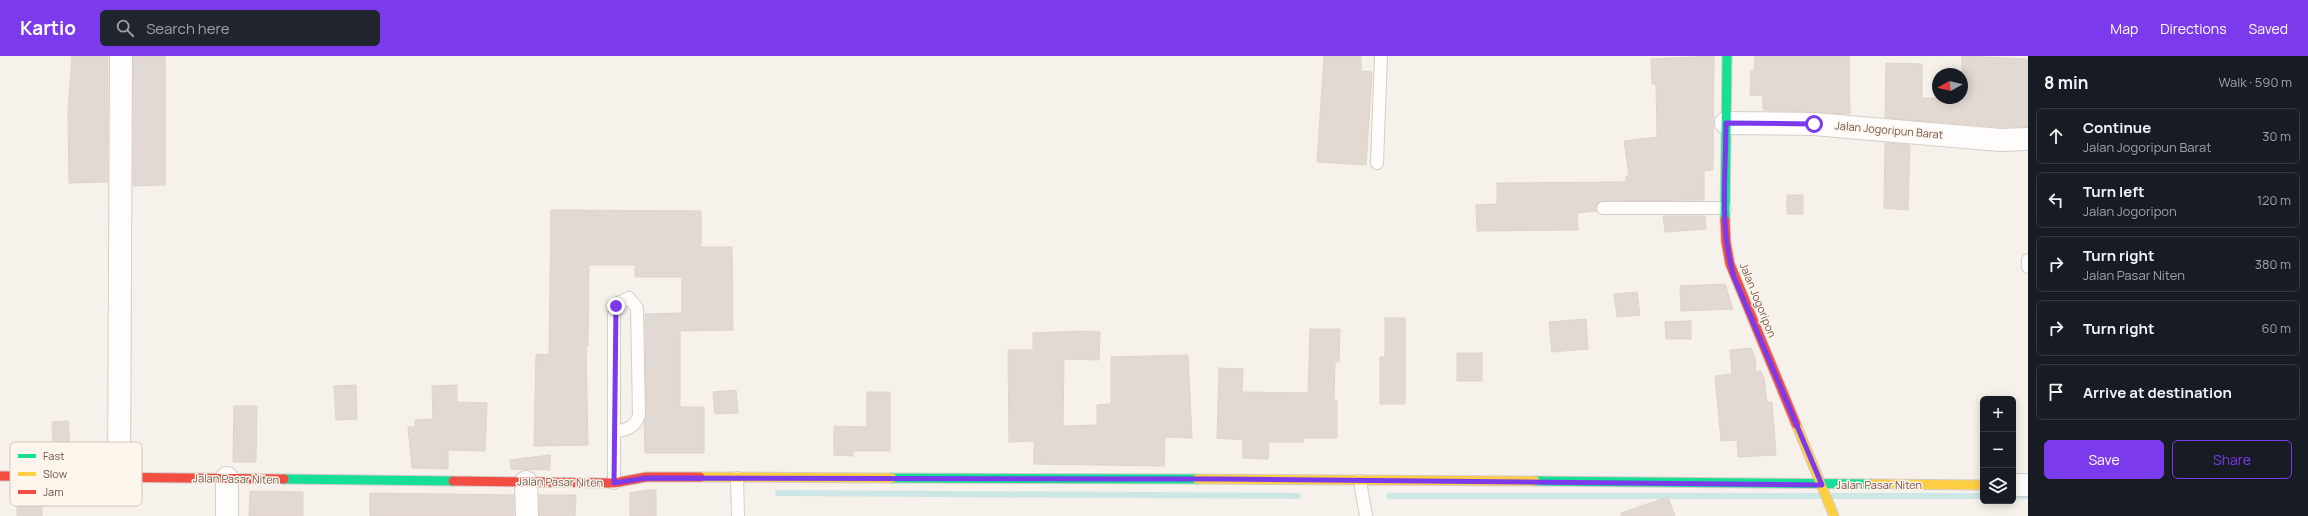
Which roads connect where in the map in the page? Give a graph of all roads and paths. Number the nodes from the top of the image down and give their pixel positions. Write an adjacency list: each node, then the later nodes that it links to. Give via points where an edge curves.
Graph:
1 (121, 56): 12 (street)
2 (1381, 56): 6 (lane)
3 (1727, 56): 4 (street, Jalan Jogoripon)
4 (1726, 123): 5 (street, Jalan Jogoripun Barat, via 1814,124 2000,140); 8 (street, Jalan Jogoripon)
5 (2028, 139)
6 (1377, 163)
7 (1603, 208): 8 (lane)
8 (1725, 208): 24 (street, Jalan Jogoripon, via 1726,242 1734,277)
9 (2028, 260): 10 (lane)
10 (2028, 267)
11 (614, 432): 11 (lane, via 614,315 618,303 629,298 637,308 639,415 637,422 630,428); 20 (lane)
12 (119, 442)
13 (0, 476): 14 (street, Jalan Pasar Niten)
14 (10, 476)
15 (142, 478): 16 (street, Jalan Pasar Niten)
16 (227, 478): 19 (street, Jalan Pasar Niten); 26 (street)
17 (737, 478): 18 (street, Jalan Pasar Niten); 20 (street, Jalan Pasar Niten, via 646,478); 28 (lane)
18 (1360, 481): 24 (street, Jalan Pasar Niten); 29 (lane)
19 (526, 482): 20 (street, Jalan Pasar Niten); 27 (street)
20 (614, 483)
21 (1980, 485): 24 (street, Jalan Pasar Niten)
22 (2016, 485): 23 (street)
23 (2028, 485)
24 (1823, 487): 25 (street, Jalan Jogoripon)
25 (1832, 512)
26 (227, 516)
27 (527, 516)
28 (738, 516)
29 (1366, 516)

